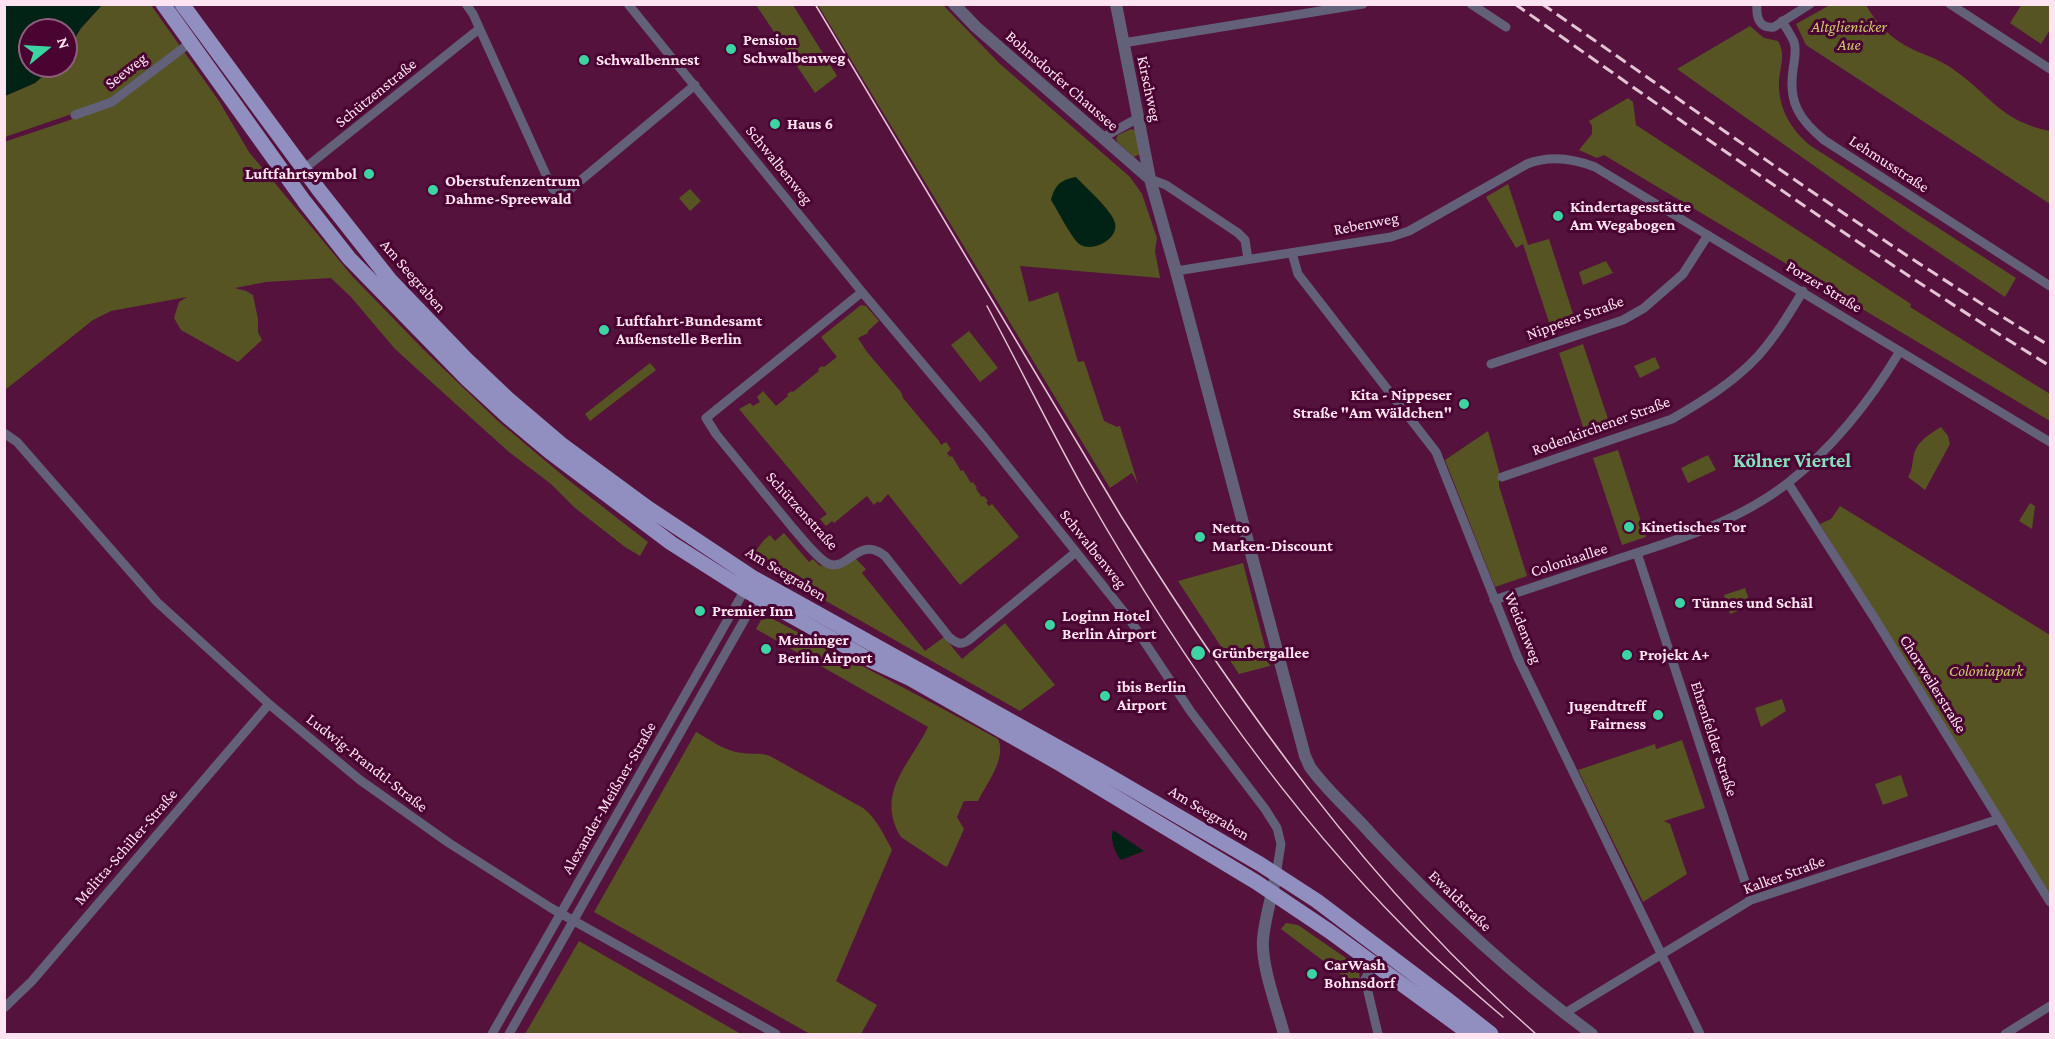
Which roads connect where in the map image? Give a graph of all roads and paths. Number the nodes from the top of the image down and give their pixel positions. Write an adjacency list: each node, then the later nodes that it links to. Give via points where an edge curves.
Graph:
1 (163, 4): 15 (main road, Am Seegraben)
2 (182, 4): 23 (main road, Am Seegraben)
3 (466, 4): 14 (street)
4 (628, 4): 18 (street, Schwalbenweg)
5 (954, 4): 21 (street, Bohnsdorfer Chaussee)
6 (1116, 4): 16 (street, Kirschweg)
7 (1363, 4): 16 (street)
8 (1471, 4): 13 (street)
9 (1757, 4): 12 (street, Lehmusstraße, via 1759,22 1766,27)
10 (1810, 4): 12 (street)
11 (1950, 4): 17 (street)
12 (1778, 24): 30 (street, Lehmusstraße, via 1794,43 1792,93 1808,126)
13 (1506, 27)
14 (479, 29): 18 (street, via 552,188 562,194); 23 (street, Schützenstraße)
15 (191, 42): 19 (street, Seeweg, via 112,102); 25 (main road, Am Seegraben)
16 (1123, 44): 20 (street, Kirschweg)
17 (2050, 69)
18 (695, 85): 32 (street, Schwalbenweg)
19 (75, 115)
20 (1138, 118): 21 (street); 24 (street, Kirschweg)
21 (1102, 138): 24 (street, Bohnsdorfer Chaussee)
22 (1580, 161): 26 (street, Porzer Straße); 27 (street, Rebenweg, via 1564,158 1533,162 1409,231 1391,237)
23 (304, 170): 25 (street, Schützenstraße); 41 (main road, Am Seegraben, via 390,280 507,398 591,467)
24 (1150, 179): 28 (street, via 1166,185 1238,233 1245,240); 29 (street, Kirschweg)
25 (290, 180): 41 (main road, Am Seegraben, via 349,258 507,416 652,529)
26 (1708, 234): 31 (street, Porzer Straße); 34 (street, Nippeser Straße, via 1683,274 1644,308 1623,320)
27 (1292, 253): 28 (street, Rebenweg); 42 (street, Weidenweg, via 1298,274 1436,452)
28 (1248, 259): 29 (street, Rebenweg)
29 (1176, 271): 55 (street, Ewaldstraße, via 1310,767 1442,908)
30 (2050, 286)
31 (1803, 291): 33 (street, Porzer Straße); 37 (street, Rodenkirchener Straße, via 1757,356 1698,404 1672,418)
32 (862, 292): 39 (street, Schwalbenweg); 39 (street, Schützenstraße, via 706,418 779,511 826,563 838,565 865,549 879,551 949,637 964,644)
33 (1900, 351): 36 (street, Porzer Straße); 38 (street, Coloniaallee, via 1851,423)
34 (1491, 364)
35 (4, 433): 43 (street, Ludwig-Prandtl-Straße, via 17,442 157,602)
36 (2050, 442)
37 (1502, 477)
38 (1788, 483): 40 (street, Coloniaallee, via 1719,523); 44 (street, Chorweilerstraße)
39 (1076, 552): 45 (street, Schwalbenweg, via 1128,617 1191,712 1265,808 1280,836)
40 (1637, 553): 42 (street, Coloniaallee); 47 (street, Ehrenfelder Straße)
41 (754, 587): 45 (main road, Am Seegraben, via 1170,810); 46 (main road, Am Seegraben, via 870,660 1062,765); 49 (street, Alexander-Meißner-Straße); 50 (street, Alexander-Meißner-Straße)
42 (1494, 600): 51 (street, Weidenweg, via 1545,716)
43 (269, 704): 49 (street, Ludwig-Prandtl-Straße, via 360,780 449,843); 54 (street, Melitta-Schiller-Straße, via 32,981)
44 (1999, 819): 47 (street, Kalker Straße); 48 (street, Chorweilerstraße)
45 (1276, 875): 46 (street); 62 (main road, Am Seegraben, via 1343,921)
46 (1273, 894): 52 (main road, Am Seegraben, via 1329,931); 59 (street, via 1264,932 1264,955)
47 (1751, 900): 51 (street, Kalker Straße)
48 (2050, 902)
49 (561, 914): 50 (street, Ludwig-Prandtl-Straße); 56 (street, Alexander-Meißner-Straße)
50 (574, 921): 57 (street, Alexander-Meißner-Straße); 58 (street, Ludwig-Prandtl-Straße)
51 (1662, 956): 55 (street, Kalker Straße); 64 (street, Weidenweg)
52 (1372, 967): 60 (street, via 1365,979); 61 (main road, Am Seegraben, via 1438,1009)
53 (2050, 1006): 65 (street)
54 (4, 1008)
55 (1566, 1016): 63 (street, Ewaldstraße)
56 (492, 1035)
57 (509, 1035)
58 (776, 1035)
59 (1284, 1035)
60 (1378, 1035)
61 (1470, 1035)
62 (1491, 1035)
63 (1592, 1035)
64 (1700, 1035)
65 (2005, 1035)

